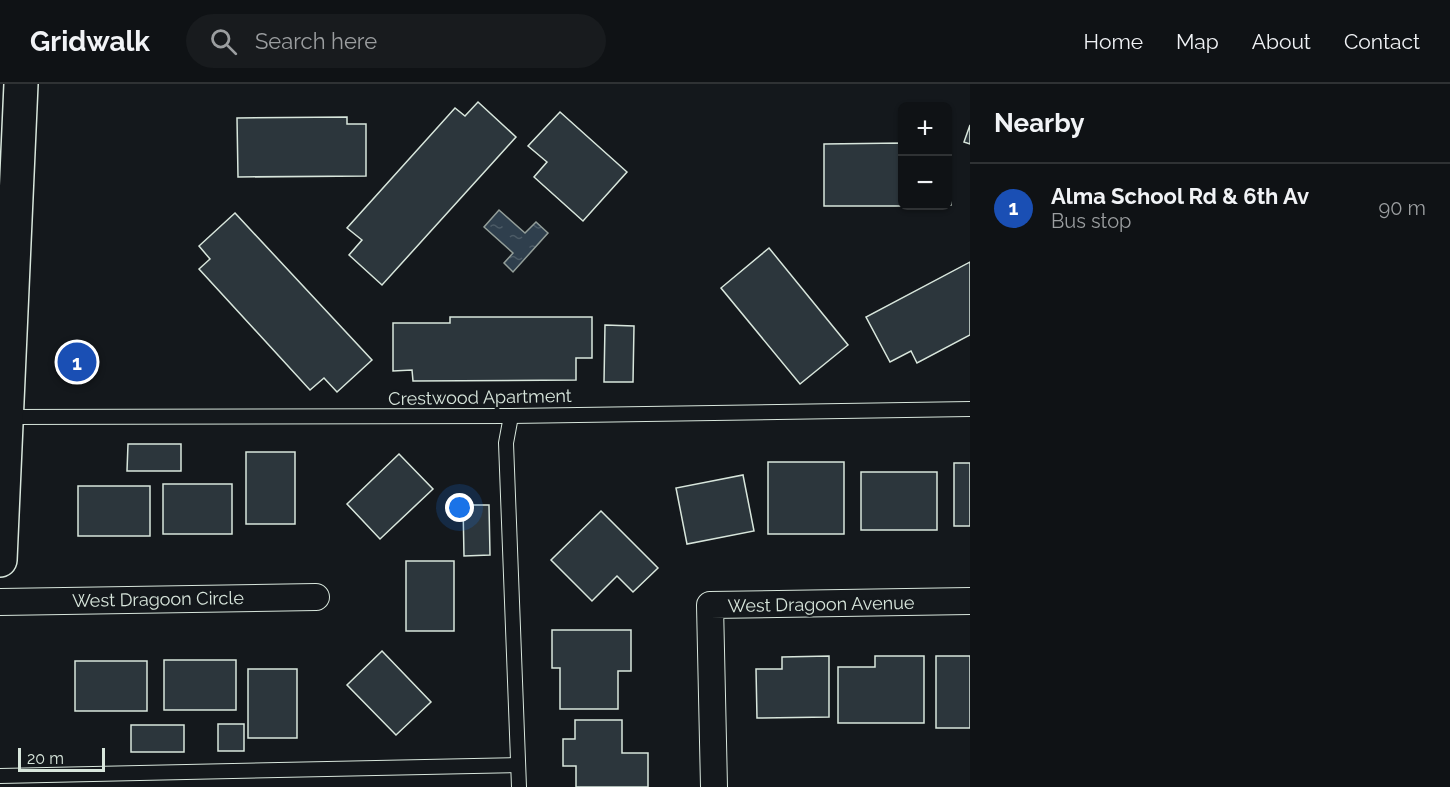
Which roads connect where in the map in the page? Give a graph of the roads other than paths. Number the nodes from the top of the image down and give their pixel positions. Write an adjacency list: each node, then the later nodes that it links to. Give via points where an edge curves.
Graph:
1 (21, 84): 2 (main road)
2 (8, 213): 5 (main road)
3 (970, 409): 4 (lane, Crestwood Apartment)
4 (511, 416): 5 (lane, Crestwood Apartment); 11 (lane, via 506,443)
5 (7, 417): 6 (main road)
6 (0, 539): 7 (main road)
7 (0, 560)
8 (316, 597): 10 (street, West Dragoon Circle)
9 (970, 601): 14 (street, West Dragoon Avenue, via 710,605)
10 (0, 602)
11 (518, 765): 12 (lane); 13 (lane)
12 (0, 776)
13 (519, 787)
14 (714, 787)

